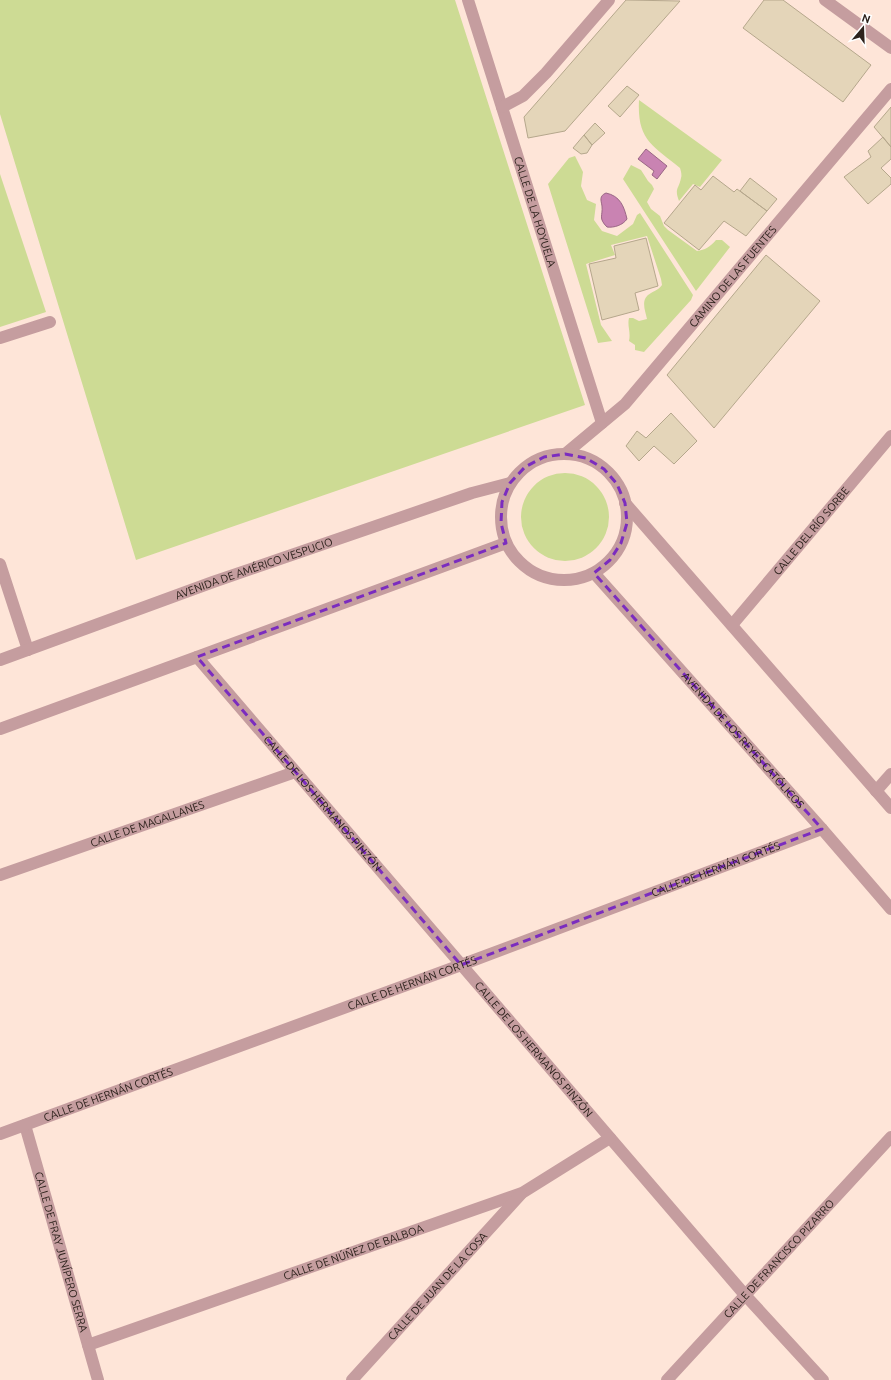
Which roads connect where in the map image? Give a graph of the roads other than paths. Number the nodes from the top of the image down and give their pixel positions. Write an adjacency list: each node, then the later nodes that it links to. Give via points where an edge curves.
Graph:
1 (468, 0): 6 (street, CALLE DE LA HOYUELA)
2 (609, 0): 6 (street, via 523,96)
3 (826, 0): 4 (street)
4 (891, 48)
5 (891, 89): 9 (street, CAMINO DE LAS FUENTES, via 625,404)
6 (502, 107): 9 (street, CALLE DE LA HOYUELA)
7 (50, 322): 8 (street)
8 (0, 338)
9 (602, 423): 11 (street, CAMINO DE LAS FUENTES)
10 (891, 436): 17 (street, CALLE DEL RÍO SORBE)
11 (565, 454): 12 (street, via 544,457 525,467); 13 (street, via 586,458 604,469 618,484)
12 (510, 483): 14 (street, via 502,502 501,523); 18 (street, AVENIDA DE AMÉRICO VESPUCIO, via 472,493 221,579)
13 (625, 503): 16 (street, via 627,523 621,543 610,560); 17 (street)
14 (506, 543): 16 (street, via 518,561 534,573 554,580 574,580); 19 (street)
15 (0, 564): 18 (street)
16 (594, 573): 26 (street, AVENIDA DE LOS REYES CATÓLICOS)
17 (732, 625): 24 (street)
18 (28, 650): 20 (street, AVENIDA DE AMÉRICO VESPUCIO)
19 (197, 658): 21 (street); 22 (street, CALLE DE LOS HERMANOS PINZÓN)
20 (0, 660)
21 (0, 729)
22 (295, 772): 27 (street, CALLE DE MAGALLANES); 29 (street, CALLE DE LOS HERMANOS PINZÓN)
23 (891, 774): 24 (street)
24 (876, 791): 25 (street)
25 (891, 808)
26 (822, 829): 28 (street, AVENIDA DE LOS REYES CATÓLICOS); 29 (street, CALLE DE HERNÁN CORTÉS)
27 (0, 875)
28 (891, 909)
29 (461, 965): 30 (street, CALLE DE HERNÁN CORTÉS); 33 (street, CALLE DE LOS HERMANOS PINZÓN)
30 (25, 1125): 31 (street, CALLE DE HERNÁN CORTÉS); 36 (street, CALLE DE FRAY JUNÍPERO SERRA)
31 (0, 1134)
32 (891, 1137): 35 (street, CALLE DE FRANCISCO PIZARRO)
33 (610, 1138): 34 (street, CALLE DE NÚÑEZ DE BALBOA); 35 (street, CALLE DE LOS HERMANOS PINZÓN)
34 (522, 1193): 36 (street, CALLE DE NÚÑEZ DE BALBOA); 38 (street, CALLE DE JUAN DE LA COSA)
35 (745, 1295): 39 (street, CALLE DE FRANCISCO PIZARRO); 40 (street, CALLE DE LOS HERMANOS PINZÓN)
36 (88, 1345): 37 (street, CALLE DE FRAY JUNÍPERO SERRA)
37 (98, 1380)
38 (352, 1380)
39 (667, 1380)
40 (823, 1380)

